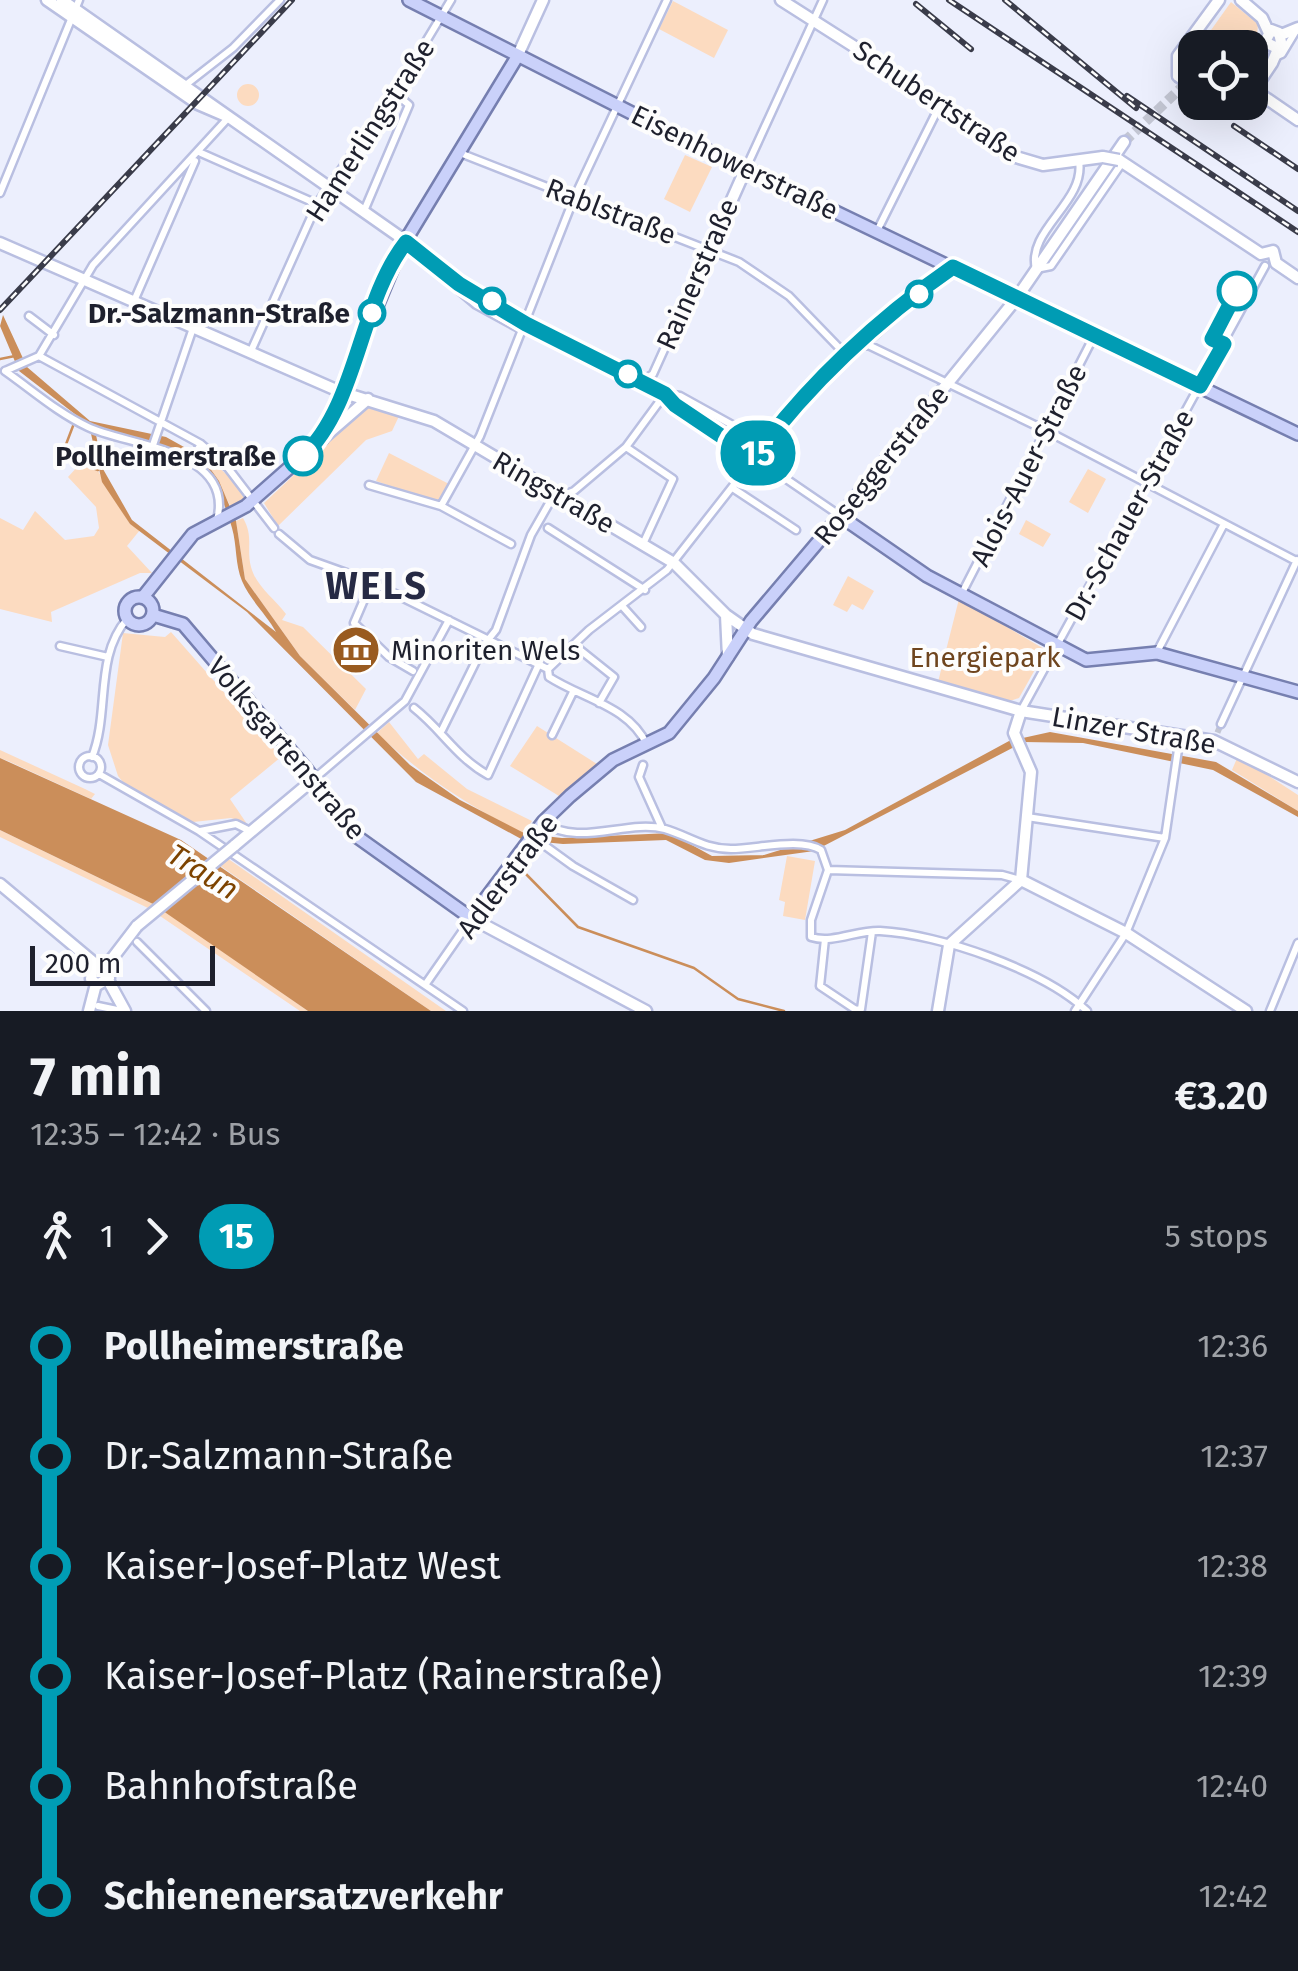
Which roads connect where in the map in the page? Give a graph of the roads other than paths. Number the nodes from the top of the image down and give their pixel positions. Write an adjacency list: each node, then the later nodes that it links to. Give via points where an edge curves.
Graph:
1 (47, 0): 12 (street)
2 (62, 0): 12 (street)
3 (280, 0): 21 (street)
4 (410, 0): 13 (main road, Eisenhowerstraße)
5 (451, 0): 13 (street, Hamerlingstraße)
6 (543, 0): 20 (street)
7 (667, 0): 24 (street)
8 (781, 0): 14 (street, Schubertstraße)
9 (823, 0): 14 (street, Rainerstraße)
10 (1219, 0): 16 (street)
11 (1240, 0): 17 (street, via 1262,18)
12 (75, 9): 21 (street); 37 (street)
13 (444, 18): 20 (main road, Eisenhowerstraße); 22 (street, Hamerlingstraße)
14 (814, 19): 25 (street, Schubertstraße); 35 (street, Rainerstraße)
15 (1298, 28): 17 (street); 17 (street, via 1282,54)
16 (1197, 30)
17 (1271, 44): 18 (street); 19 (street)
18 (1268, 45)
19 (1268, 51)
20 (517, 57): 24 (main road, Eisenhowerstraße); 31 (main road)
21 (182, 88): 26 (street); 27 (street)
22 (395, 93): 36 (street, Hamerlingstraße); 40 (street, via 409,104)
23 (1268, 100): 28 (street)
24 (617, 105): 35 (main road, Eisenhowerstraße); 38 (street)
25 (940, 106): 33 (street, Schubertstraße, via 1025,162); 41 (street)
26 (214, 113): 27 (street); 29 (street)
27 (229, 117): 29 (street); 36 (street)
28 (1298, 120)
29 (220, 129): 32 (street)
30 (1124, 142): 47 (street, Roseggerstraße)
31 (460, 153): 38 (street, Rablstraße); 42 (main road)
32 (199, 155): 39 (street); 49 (street); 51 (street)
33 (1079, 160): 34 (street, Schubertstraße, bridge); 47 (street, via 1079,183 1036,251)
34 (1121, 161): 45 (street); 47 (street, via 1051,266)
35 (746, 168): 41 (main road, Eisenhowerstraße); 44 (street, Rainerstraße)
36 (332, 187): 39 (street, Hamerlingstraße); 40 (street)
37 (0, 193)
38 (574, 198): 44 (street, Rablstraße); 53 (street)
39 (316, 204): 58 (street, Hamerlingstraße)
40 (364, 211): 42 (street)
41 (878, 231): 46 (main road, Eisenhowerstraße)
42 (406, 242): 53 (street, via 477,303); 64 (main road)
43 (0, 244): 49 (street, Ringstraße)
44 (710, 249): 60 (street, Rablstraße, via 757,272 812,316); 61 (street, Rainerstraße)
45 (1267, 261): 48 (street); 63 (street, Dr.-Schauer-Straße)
46 (953, 267): 50 (main road, Eisenhowerstraße); 57 (street)
47 (1036, 269): 50 (street, Roseggerstraße)
48 (1298, 278)
49 (83, 279): 51 (street, Ringstraße); 55 (street)
50 (1016, 299): 56 (main road, Eisenhowerstraße); 62 (street, Roseggerstraße)
51 (134, 302): 54 (street, Ringstraße)
52 (29, 316): 55 (street)
53 (526, 324): 61 (street); 73 (street)
54 (194, 328): 58 (street, Ringstraße); 67 (street)
55 (54, 335): 59 (street)
56 (1094, 336): 63 (main road, Eisenhowerstraße); 68 (street, Alois-Auer-Straße)
57 (862, 342): 60 (street); 62 (street)
58 (250, 352): 64 (street, Ringstraße)
59 (40, 356): 67 (street); 71 (street, via 5,371 87,427)
60 (847, 356): 72 (street)
61 (643, 381): 65 (street)
62 (948, 383): 68 (street); 85 (street, Roseggerstraße)
63 (1200, 386): 69 (main road, Eisenhowerstraße); 78 (street, Dr.-Schauer-Straße)
64 (341, 392): 66 (street, Ringstraße); 70 (main road)
65 (665, 394): 72 (street); 75 (street); 76 (street)
66 (368, 400): 70 (street); 73 (street, Ringstraße, via 422,415)
67 (162, 422): 71 (street); 74 (street)
68 (1045, 430): 78 (street); 95 (street, Alois-Auer-Straße)
69 (1298, 434)
70 (322, 439): 82 (main road)
71 (154, 443): 77 (street)
72 (765, 443): 76 (street)
73 (476, 445): 81 (street, Ringstraße); 83 (street)
74 (200, 446): 77 (street); 82 (street)
75 (626, 447): 81 (street); 89 (street, via 672,480)
76 (754, 458): 80 (street); 85 (street)
77 (192, 460): 84 (street)
78 (1146, 483): 86 (street); 107 (street, Dr.-Schauer-Straße)
79 (369, 485): 83 (street)
80 (734, 489): 88 (street); 92 (street)
81 (561, 496): 87 (street, via 552,500); 89 (street, Ringstraße)
82 (254, 500): 84 (main road); 93 (street, via 310,560)
83 (441, 506): 90 (street)
84 (226, 516): 96 (main road, via 174,554)
85 (840, 516): 95 (main road); 103 (main road, Roseggerstraße)
86 (1224, 524): 91 (street); 108 (street)
87 (543, 525): 90 (street); 94 (street)
88 (796, 530)
89 (643, 544): 92 (street, Ringstraße)
90 (519, 547): 105 (street, via 502,615)
91 (1298, 561): 114 (street)
92 (674, 563): 94 (street); 99 (street, Ringstraße)
93 (371, 584): 101 (street); 113 (street, via 354,623)
94 (645, 590): 97 (street)
95 (961, 594): 107 (main road)
96 (142, 597): 98 (main road); 100 (main road, via 127,603)
97 (624, 607): 102 (street); 104 (street)
98 (153, 615): 100 (main road, via 139,626); 128 (main road, Volksgartenstraße, via 182,624)
99 (726, 615): 103 (street, Ringstraße); 110 (street)
100 (126, 619): 109 (street)
101 (449, 620): 105 (street); 113 (street)
102 (642, 626)
103 (745, 630): 110 (main road, Adlerstraße); 119 (street, Linzer Straße)
104 (574, 644): 112 (street); 117 (street, via 614,677)
105 (484, 645): 111 (street); 121 (street)
106 (60, 646): 109 (street)
107 (1058, 646): 108 (main road, via 1092,661); 119 (street, Dr.-Schauer-Straße)
108 (1156, 653): 114 (main road)
109 (108, 657): 125 (street)
110 (728, 657): 124 (main road, Adlerstraße, via 669,732)
111 (538, 666): 112 (street); 121 (street, via 488,775 461,760)
112 (548, 673): 115 (street)
113 (417, 674): 118 (street)
114 (1242, 674): 116 (main road); 120 (street)
115 (573, 692): 117 (street); 122 (street)
116 (1298, 692)
117 (599, 703): 124 (street, via 636,725)
118 (409, 704): 121 (street); 128 (street)
119 (1021, 711): 123 (street, Linzer Straße); 130 (street, via 1017,742 1031,772)
120 (1222, 724)
121 (442, 730)
122 (552, 735)
123 (1180, 735): 129 (street, Linzer Straße, via 1214,741); 136 (street)
124 (648, 746): 131 (main road, Adlerstraße, via 613,760)
125 (92, 757): 127 (street, via 100,762); 127 (street, via 82,761 80,772 89,778)
126 (643, 765): 132 (street, via 639,776)
127 (99, 774): 133 (street)
128 (314, 779): 134 (street); 141 (main road, Volksgartenstraße, via 356,836)
129 (1298, 782)
130 (1026, 817): 136 (street); 138 (street)
131 (543, 822): 132 (street, via 568,832); 135 (main road, Adlerstraße)
132 (662, 828): 137 (street, via 700,846 726,849 810,843 821,850)
133 (199, 831): 134 (street, via 236,824); 149 (street)
134 (250, 832): 148 (street, bridge, via 137,926)
135 (533, 838): 140 (street); 141 (main road, Adlerstraße)
136 (1164, 838): 143 (street)
137 (828, 870): 138 (street); 144 (street, via 811,937)
138 (1021, 880): 143 (street); 147 (street)
139 (0, 884): 148 (street)
140 (633, 900)
141 (471, 918): 149 (street, Adlerstraße); 155 (street)
142 (872, 931): 144 (street); 144 (street, via 856,1010 820,986); 147 (street)
143 (1126, 934): 150 (street); 158 (street)
144 (825, 939)
145 (136, 942): 153 (street)
146 (1298, 943): 159 (street)
147 (949, 945): 150 (street, via 1019,970); 156 (street)
148 (101, 975): 151 (street); 152 (street)
149 (426, 985): 154 (street)
150 (1077, 1007): 157 (street)
151 (94, 1009): 152 (street)
152 (120, 1011)
153 (206, 1011)
154 (463, 1011)
155 (646, 1011)
156 (938, 1011)
157 (1087, 1011)
158 (1246, 1011)
159 (1270, 1011)

